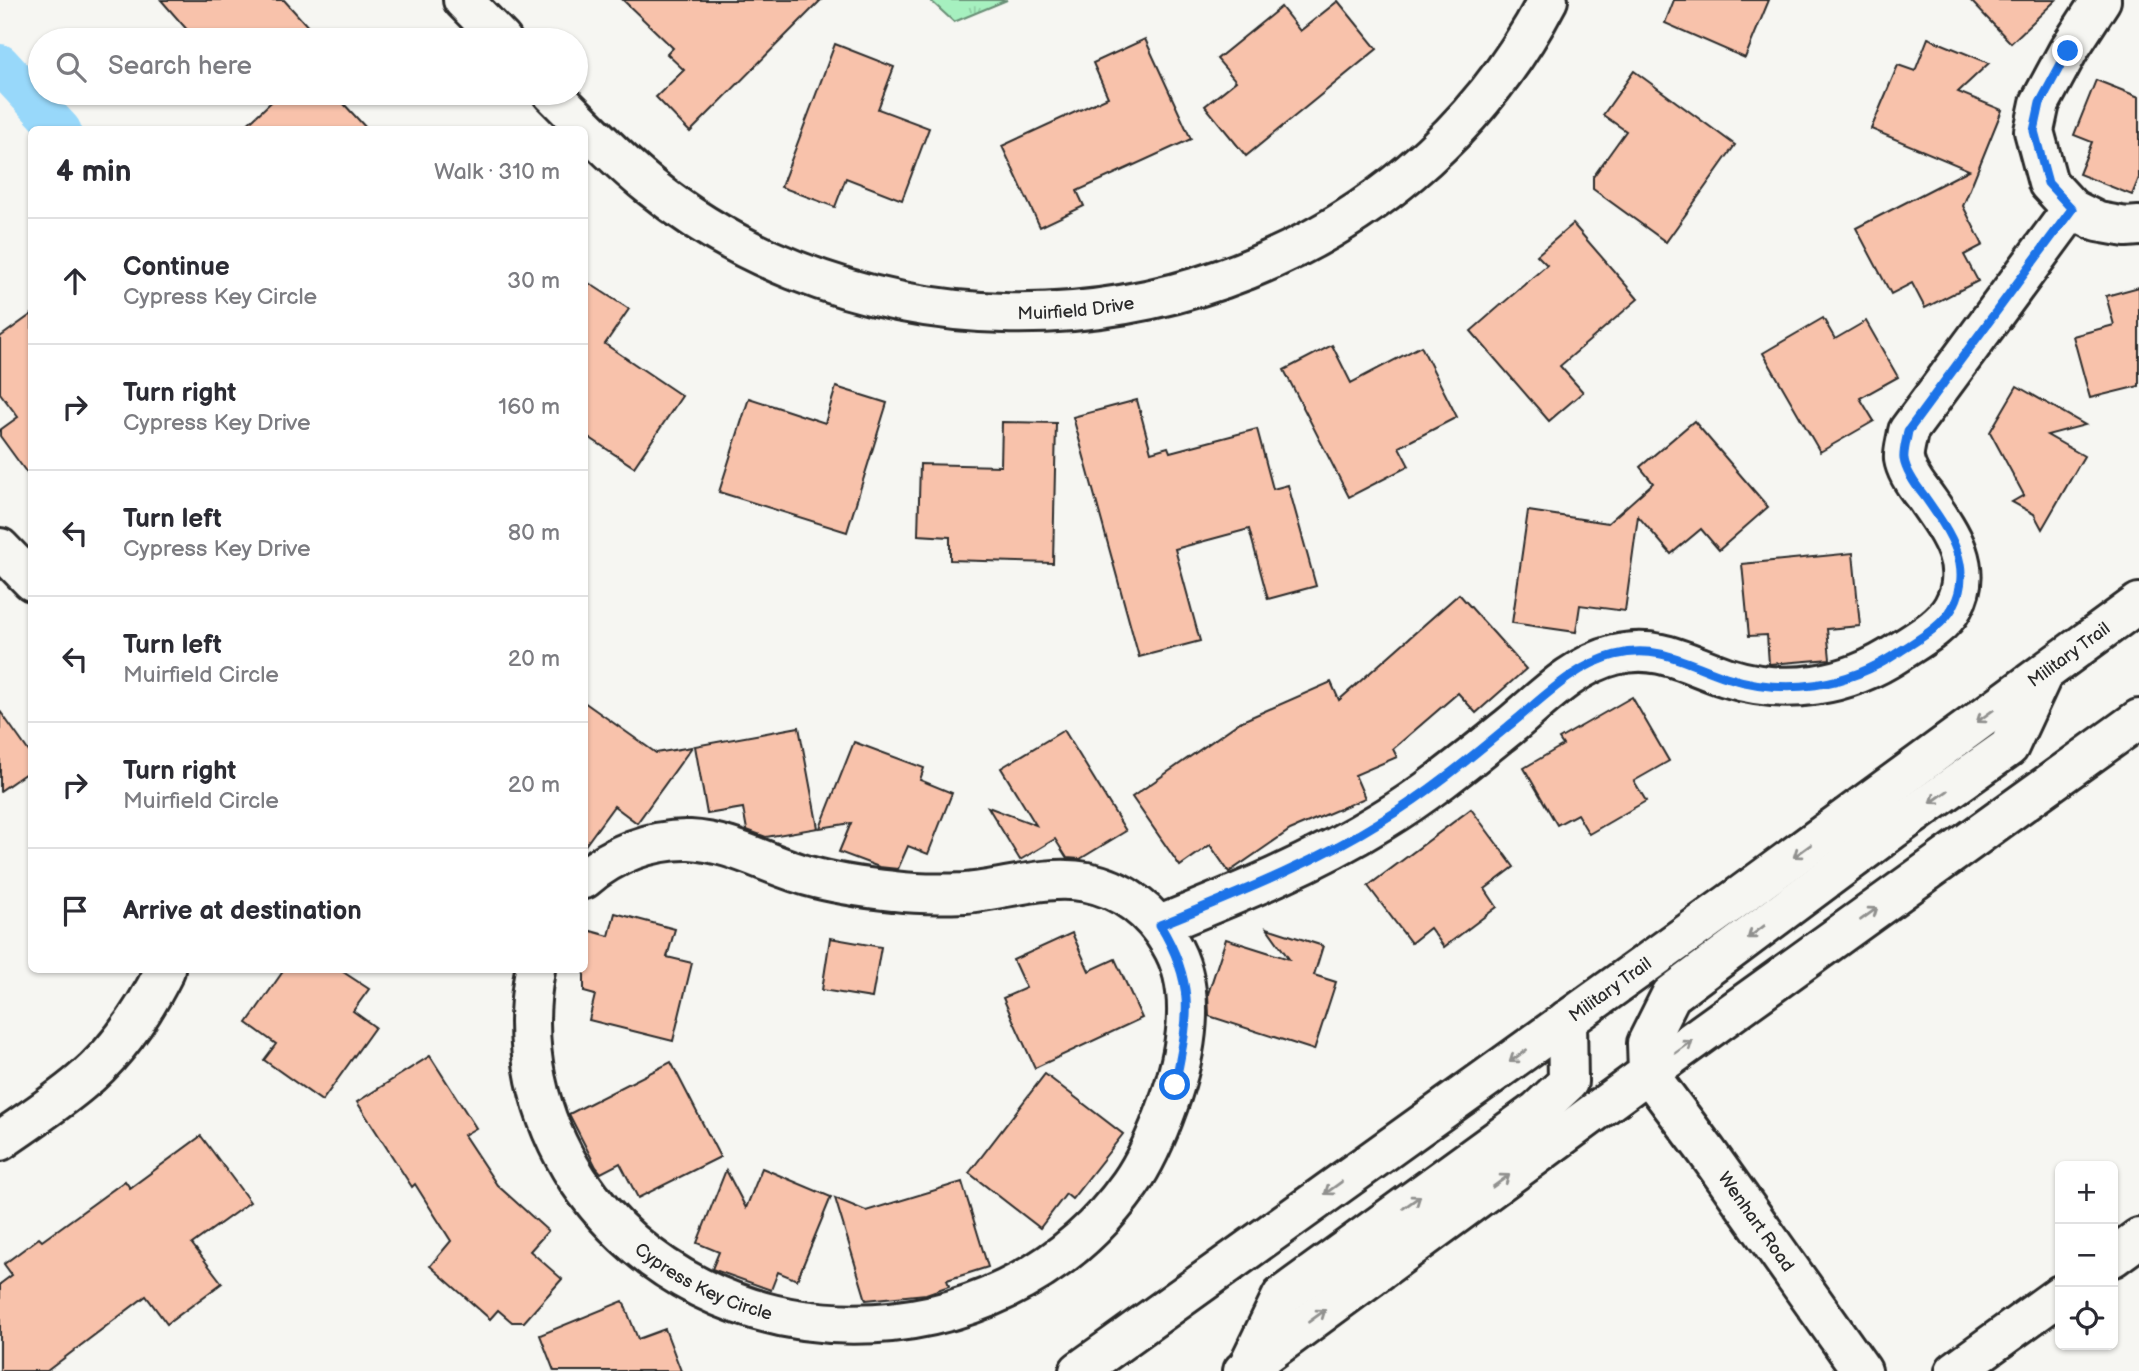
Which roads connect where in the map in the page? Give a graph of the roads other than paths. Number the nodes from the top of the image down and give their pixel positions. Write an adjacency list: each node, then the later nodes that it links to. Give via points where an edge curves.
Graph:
1 (463, 0): 4 (street)
2 (1548, 0): 7 (street, Muirfield Drive, via 1487,93 1390,189 1321,234 1247,271 1143,303 1061,314 979,313 871,296 793,270 719,234 651,187)
3 (2101, 0): 8 (street, via 2040,103 2034,131 2048,183)
4 (490, 28)
5 (564, 105): 6 (street, Muirfield Drive)
6 (585, 126)
7 (588, 129)
8 (2072, 209): 9 (street, via 2098,222); 16 (street, via 1908,431 1904,458 1914,484 1959,554 1962,581 1953,607 1933,629 1880,665 1816,686 1755,685 1673,655 1644,652 1588,665 1384,820 1297,869)
9 (2139, 226)
10 (0, 548): 11 (street)
11 (28, 577)
12 (2139, 603): 13 (street, Military Trail)
13 (2042, 674): 19 (street, Military Trail, one-way to 19); 20 (street, one-way to 20, via 2009,747 1671,995 1647,1043)
14 (2139, 719): 20 (street, one-way to 14)
15 (588, 876): 16 (street, Cypress Key Circle, via 620,854 691,840 719,844 836,884 900,892 965,893 1058,880 1086,882 1114,890)
16 (1160, 925): 18 (street, Cypress Key Circle, via 1184,977 1185,1032 1175,1085 1157,1137 1131,1184 1097,1226 1056,1263 1011,1292 961,1313 881,1329 826,1329 773,1321 674,1277 631,1243 594,1204 561,1154 538,1096 532,1066)
17 (164, 973): 21 (street, via 118,1044 81,1082)
18 (530, 973)
19 (1567, 1020): 25 (street, one-way to 19, via 1282,1296 1538,1110 1568,1082); 26 (street, Military Trail, one-way to 26)
20 (1648, 1073): 25 (street, one-way to 20); 27 (street, Wenhart Road)
21 (0, 1141)
22 (2139, 1238): 23 (street)
23 (2118, 1253)
24 (2055, 1299): 28 (street)
25 (1245, 1369)
26 (1079, 1371)
27 (1862, 1371)
28 (1955, 1371)

